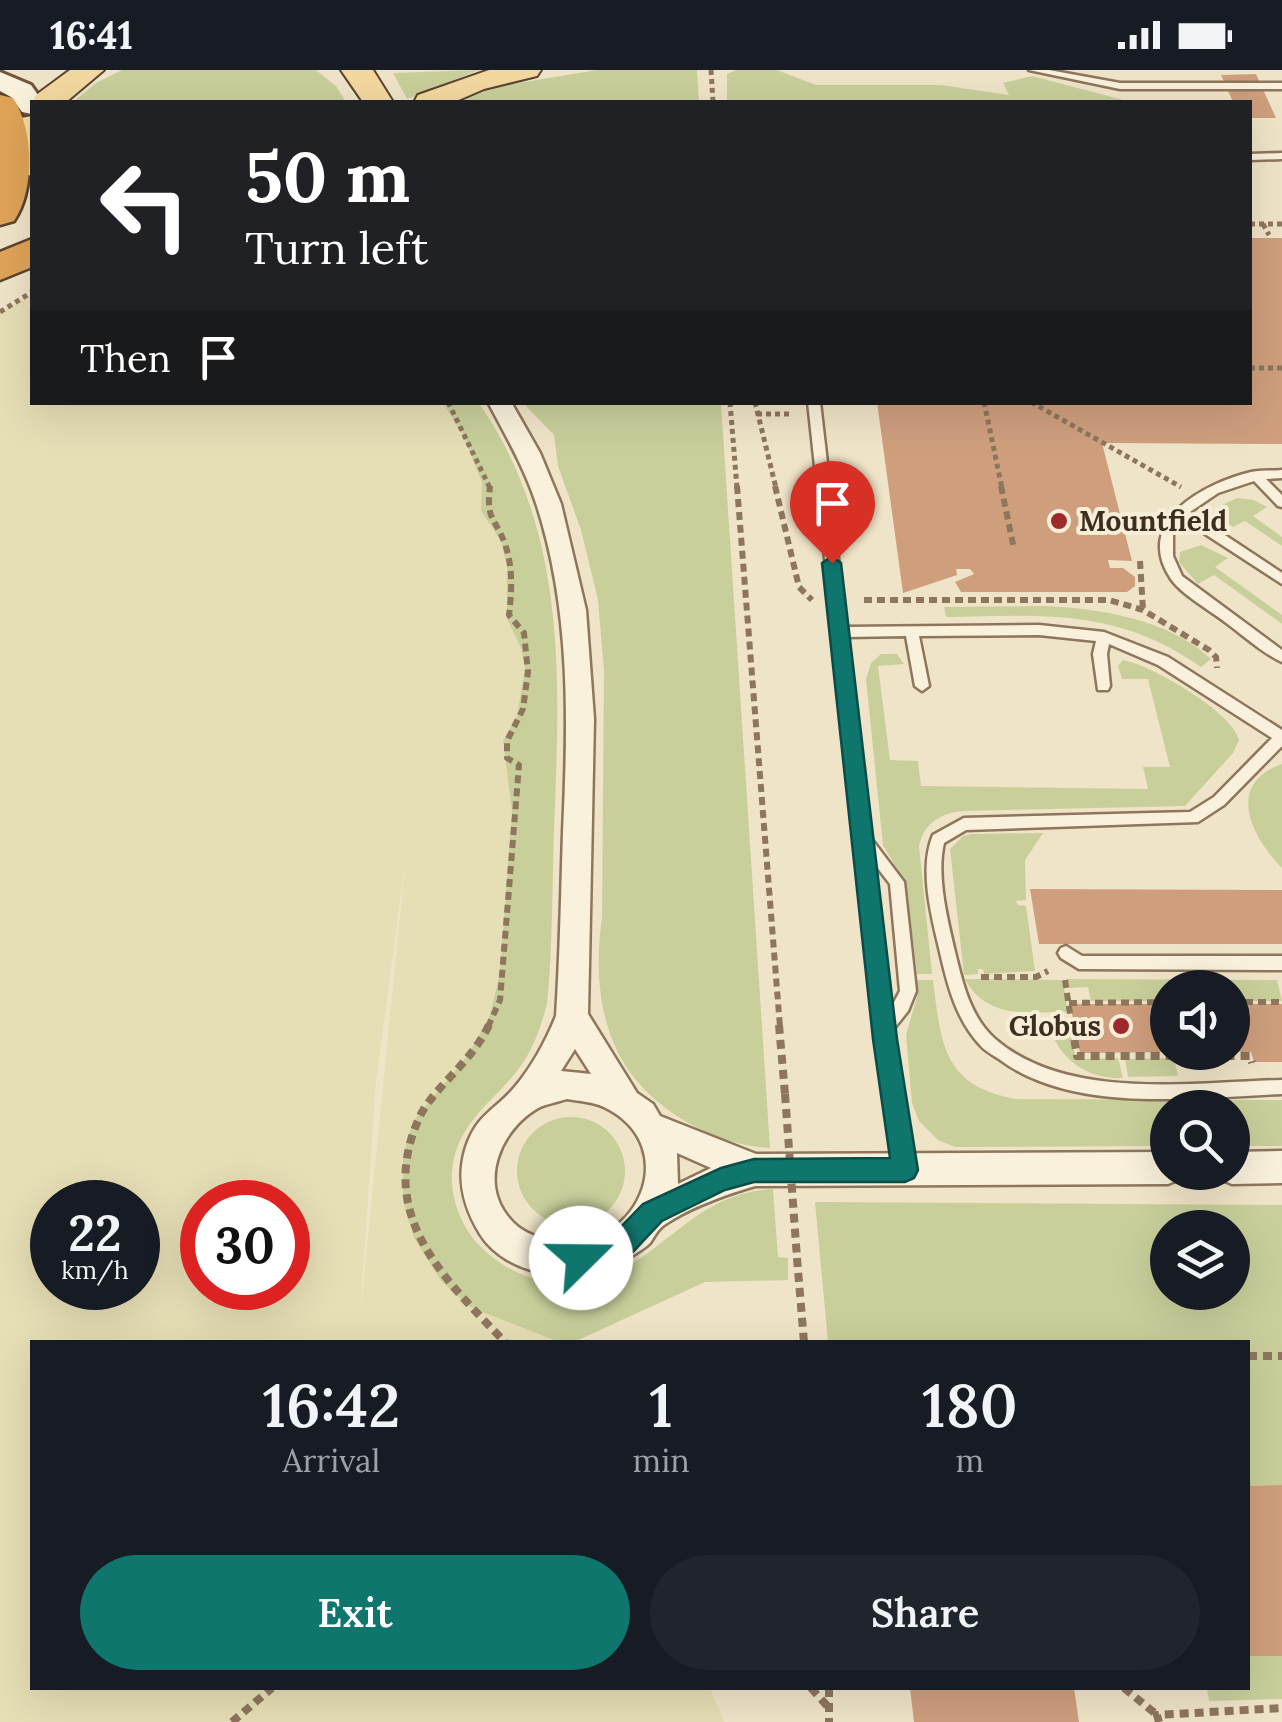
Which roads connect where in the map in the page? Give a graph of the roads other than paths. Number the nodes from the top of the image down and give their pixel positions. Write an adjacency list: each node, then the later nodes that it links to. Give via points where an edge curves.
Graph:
1 (89, 70): 7 (main road)
2 (356, 70): 8 (main road)
3 (526, 70): 9 (main road)
4 (1034, 70): 6 (lane, via 1120,86)
5 (0, 80): 10 (main road)
6 (1282, 86)
7 (49, 100)
8 (377, 100)
9 (435, 100)
10 (30, 103)
11 (0, 106): 15 (highway, via 10,188)
12 (1282, 156): 13 (lane)
13 (1252, 157)
14 (30, 205): 16 (highway)
15 (0, 213)
16 (0, 232)
17 (30, 252): 18 (highway)
18 (0, 268)
19 (501, 405): 36 (street, via 550,504 574,599 580,766)
20 (814, 405): 27 (lane)
21 (1282, 474): 22 (lane)
22 (1255, 476): 23 (lane); 24 (lane, via 1215,487)
23 (1282, 503)
24 (1183, 513): 25 (lane); 29 (lane, via 1164,544 1176,579)
25 (1282, 579)
26 (911, 630): 27 (lane); 28 (lane); 30 (lane)
27 (840, 632): 33 (lane)
28 (1104, 637): 31 (lane); 32 (lane, via 1164,660)
29 (1282, 658)
30 (922, 686)
31 (1103, 686)
32 (1282, 737): 38 (lane, via 1193,818 964,824 938,840 934,858 947,968 960,1006 978,1033 1008,1058 1035,1075 1074,1086)
33 (864, 840): 37 (lane); 37 (lane, via 897,882 903,924 908,991)
34 (1066, 954): 35 (lane, via 1090,963)
35 (1282, 963)
36 (572, 1016): 39 (street); 40 (street)
37 (884, 1028): 46 (lane)
38 (1282, 1087)
39 (527, 1095): 40 (street, via 568,1084); 47 (street, via 495,1121 478,1158 479,1197 500,1232 536,1255 581,1258 623,1244)
40 (623, 1098): 41 (street)
41 (653, 1128): 45 (street); 47 (street, via 664,1174)
42 (1150, 1168): 46 (street)
43 (1250, 1168): 44 (street)
44 (1282, 1168)
45 (754, 1170): 46 (street); 47 (street)
46 (905, 1170)
47 (652, 1213)

